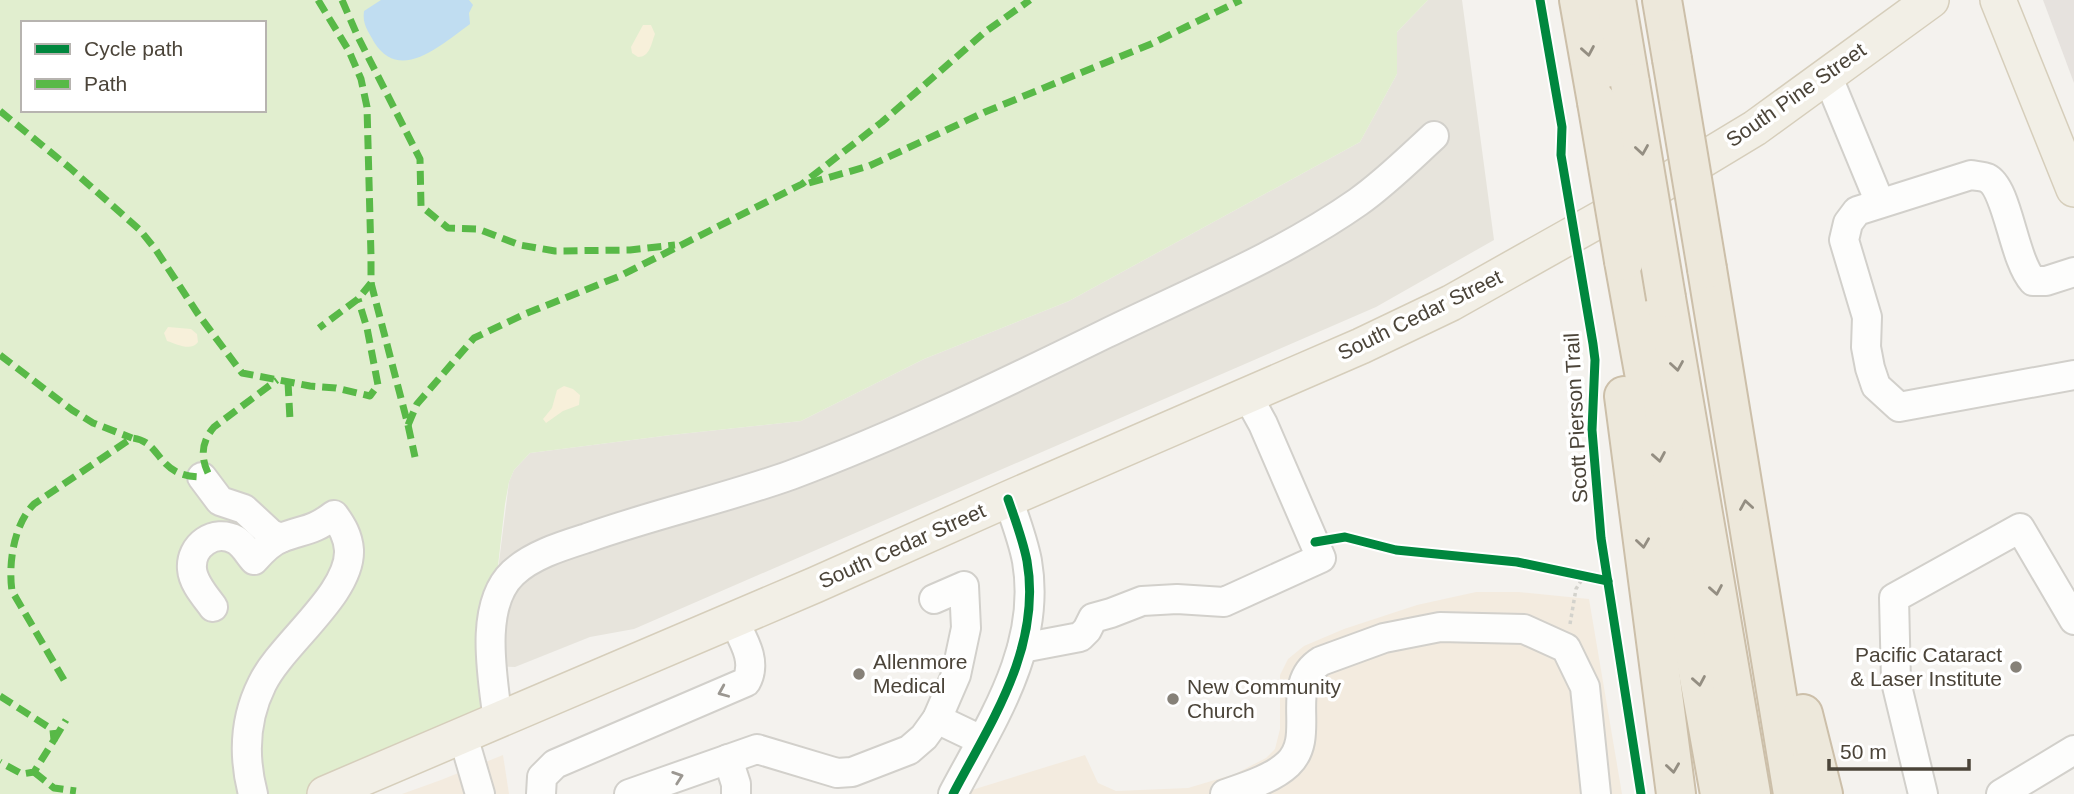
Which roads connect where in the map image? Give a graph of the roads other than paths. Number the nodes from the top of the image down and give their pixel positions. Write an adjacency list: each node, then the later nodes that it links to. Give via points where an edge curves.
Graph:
1 (1579, 0): 12 (highway, one-way to 12, bridge, via 1624,261)
2 (1616, 0): 41 (highway, one-way to 41, bridge)
3 (1662, 0): 18 (highway, one-way to 3, bridge)
4 (1931, 0): 6 (main road, South Pine Street)
5 (1998, 0): 9 (main road)
6 (1827, 75): 8 (main road, South Pine Street, via 1755,128); 10 (street)
7 (1434, 136): 25 (street, via 1382,184 1334,218 1044,363 791,475 605,531 523,565 501,587 493,610 491,661)
8 (1659, 186): 14 (main road, South Cedar Street, via 1451,303)
9 (2074, 189)
10 (1880, 204): 11 (street, via 1971,175 1989,179 2000,193 2024,271 2033,281); 13 (street, via 1857,211 1844,240 1867,317 1870,368 1876,386 1899,407)
11 (2074, 272)
12 (1628, 323): 39 (highway, one-way to 39, via 1624,400); 40 (highway, one-way to 40)
13 (2074, 375)
14 (1247, 396): 16 (main road, South Cedar Street); 23 (street, via 1321,558 1224,602 1142,601 1093,618 1077,639)
15 (202, 477): 17 (street, via 220,501 244,509)
16 (1008, 499): 21 (main road, South Cedar Street); 23 (street, via 1027,563 1029,597)
17 (281, 538): 20 (street, via 254,560 229,537 212,538 197,548 194,576); 30 (street, via 317,527 334,515 346,536 348,557 337,587 266,676 257,696 245,744)
18 (1757, 573): 42 (highway); 43 (highway, via 1787,640)
19 (934, 599): 24 (street, via 964,586 964,643)
20 (213, 607)
21 (733, 619): 25 (main road, South Cedar Street); 33 (street, one-way to 33, via 751,661 746,682 555,764 542,777)
22 (2074, 620): 44 (street, via 2020,528 1894,598 1896,681)
23 (1022, 648): 27 (street, via 1004,697)
24 (937, 719): 27 (street); 29 (street, via 909,750 845,773 757,749)
25 (498, 721): 26 (main road, South Cedar Street)
26 (463, 736): 31 (main road, South Cedar Street); 32 (street)
27 (981, 740): 36 (street)
28 (2074, 750): 45 (street)
29 (728, 759): 34 (street, one-way to 29); 35 (street)
30 (253, 794)
31 (325, 794)
32 (480, 794)
33 (541, 794)
34 (629, 794)
35 (736, 794)
36 (953, 794)
37 (1224, 794): 38 (street, via 1289,764 1301,740 1300,696 1312,666 1384,638 1440,627 1524,629 1566,648 1586,687)
38 (1596, 794)
39 (1676, 794)
40 (1720, 794)
41 (1751, 794)
42 (1794, 794)
43 (1823, 794)
44 (1923, 794)
45 (2001, 794)

